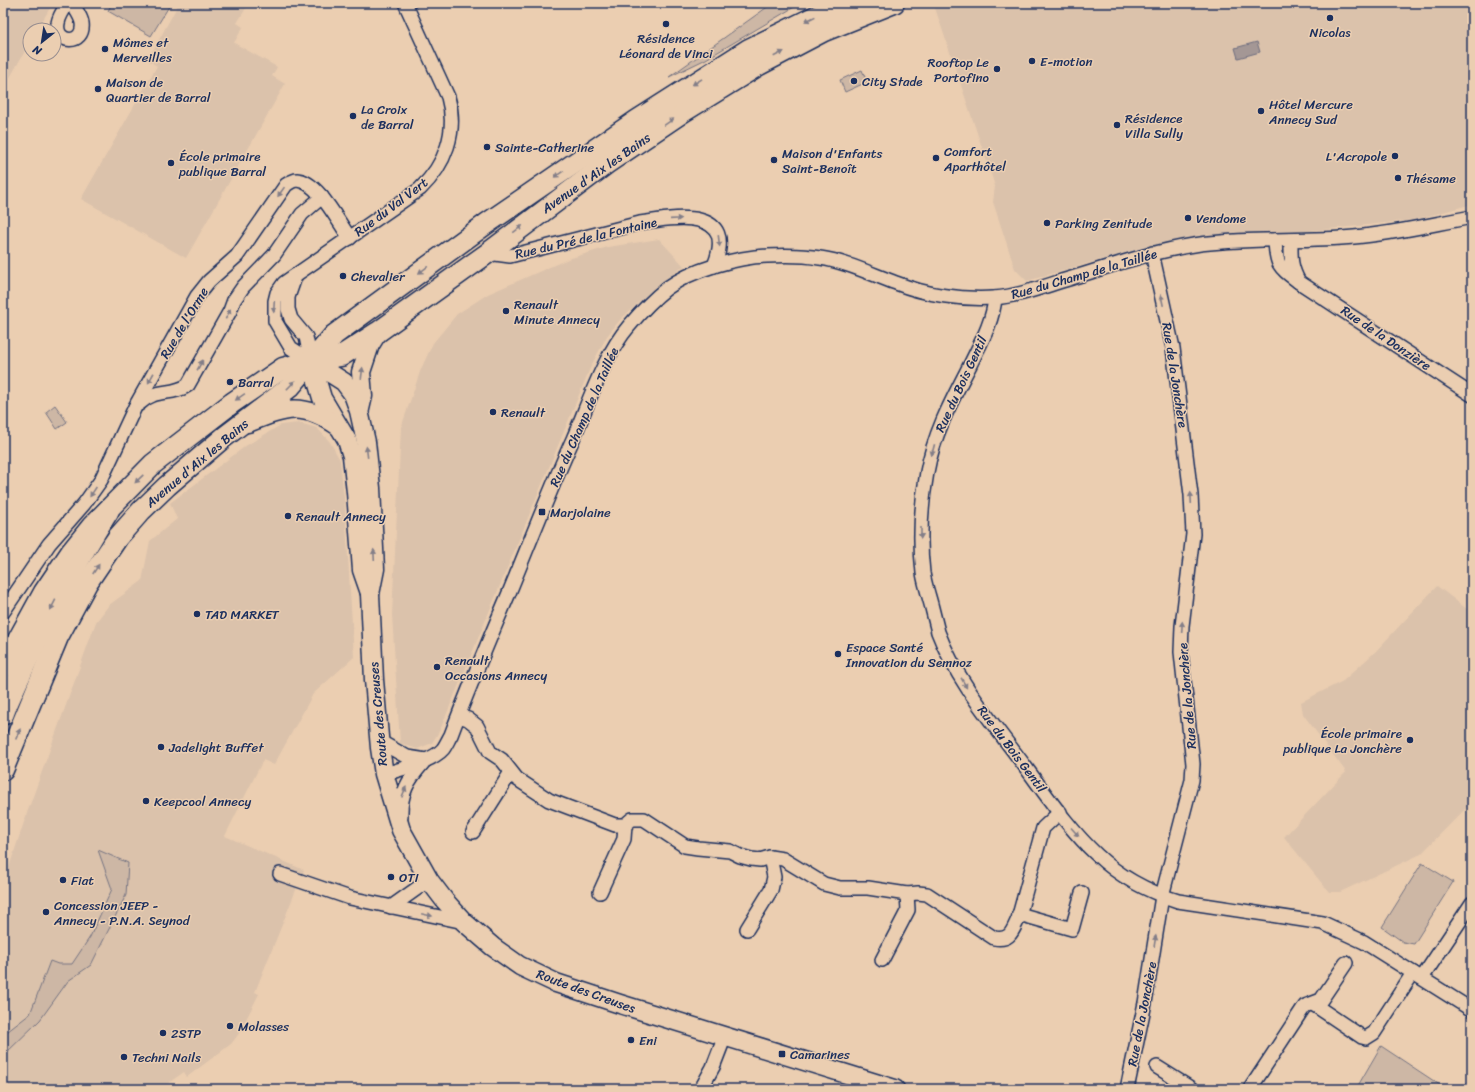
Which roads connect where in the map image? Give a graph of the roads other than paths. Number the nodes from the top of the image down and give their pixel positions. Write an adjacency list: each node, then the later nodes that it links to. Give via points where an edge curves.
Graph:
1 (68, 3): 2 (street, via 57,26 60,34 69,40 78,37 82,28 82,21)
2 (72, 3)
3 (405, 3): 8 (street, Rue du Val Vert, via 450,103 452,120 447,149 436,171 420,189)
4 (846, 3): 18 (main road, Avenue d'Aix les Bains, one-way to 18, via 749,49 636,121 486,224 334,335)
5 (894, 3): 11 (main road, Avenue d'Aix les Bains, one-way to 5, via 606,164 758,65 824,31)
6 (322, 197): 8 (street, Rue de l'Orme); 20 (street, Rue de l'Orme, one-way to 6, via 154,394 177,390 188,385 234,300 274,255 302,214); 20 (street, Rue de l'Orme, one-way to 20, via 303,181 295,180 286,185 237,256 209,281 197,296)
7 (1472, 217): 10 (street, Rue du Champ de la Taillée, via 1354,237)
8 (350, 238): 14 (street, Rue du Val Vert)
9 (1275, 240): 10 (street, Rue du Champ de la Taillée); 12 (street, Rue du Champ de la Taillée, via 1197,245); 15 (street, Rue de la Donzière, via 1278,264)
10 (1291, 240): 15 (street, via 1291,264)
11 (488, 253): 13 (street, Rue du Pré de la Fontaine, one-way to 13, via 510,256 640,223 686,218 706,221 715,229 720,247); 17 (main road, Avenue d'Aix les Bains)
12 (1152, 253): 16 (street, Rue du Champ de la Taillée, via 1035,290); 45 (street, Rue de la Jonchère, one-way to 12, via 1192,780 1193,764 1181,652 1193,534 1192,495 1173,348)
13 (714, 266): 16 (street, Rue du Champ de la Taillée, via 761,256 820,258 845,264 922,292 946,296); 29 (street, Rue du Champ de la Taillée, via 667,288 628,328 615,347 554,482)
14 (295, 277): 18 (street, via 288,297 288,309 291,319 306,337); 18 (street, Rue du Val Vert, one-way to 18, via 284,283 277,293 274,306 275,321 291,348)
15 (1299, 282): 19 (street, Rue de la Donzière)
16 (995, 298): 35 (street, Rue du Bois Gentil, one-way to 35, via 985,335 942,421 927,470 922,518 923,574 938,632 955,667 970,693)
17 (378, 332): 18 (main road, Avenue d'Aix les Bains, via 341,356); 21 (main road, Route des Creuses, one-way to 17, via 363,396 361,372 370,345)
18 (311, 361): 21 (main road, Route des Creuses, via 344,382 353,394); 22 (main road, Avenue d'Aix les Bains, one-way to 18, via 290,387); 23 (main road, Route des Creuses, via 322,398); 24 (main road, Avenue d'Aix les Bains, one-way to 24, via 283,368 232,403 153,464)
19 (1472, 395)
20 (136, 407): 26 (street, Rue de l'Orme, one-way to 26, via 94,491 49,544)
21 (359, 411): 25 (main road, Route des Creuses, one-way to 21, via 375,570 371,488 366,442)
22 (238, 426): 23 (main road, Route des Creuses, via 275,412 296,409 312,411); 32 (main road, Avenue d'Aix les Bains, one-way to 22, via 58,637 101,560 141,511)
23 (339, 427): 25 (main road, Route des Creuses, via 352,456 362,570)
24 (108, 511): 27 (main road, Avenue d'Aix les Bains, via 71,552 44,592); 28 (highway, one-way to 28, via 60,592)
25 (370, 594): 30 (main road, Route des Creuses)
26 (3, 612)
27 (3, 667)
28 (3, 714)
29 (459, 716): 31 (street, Rue du Champ de la Taillée, via 442,750); 33 (street, via 477,726 490,752 502,760)
30 (379, 741): 31 (street, via 407,758); 34 (main road, Route des Creuses)
31 (426, 760): 34 (street, Rue du Champ de la Taillée); 37 (street, Rue du Champ de la Taillée, one-way to 31, via 400,804 404,791 413,774)
32 (3, 770)
33 (512, 772): 36 (street, via 516,779 549,800 614,825); 38 (street)
34 (384, 774): 37 (main road, Route des Creuses)
35 (1060, 812): 45 (street, Rue du Bois Gentil, one-way to 45, via 1098,856 1119,872); 48 (street, via 1043,828)
36 (625, 825): 39 (street, via 632,818 644,819 685,846 730,851 751,860); 42 (street, via 624,839)
37 (401, 830): 41 (main road, Route des Creuses)
38 (473, 832)
39 (770, 857): 44 (street, via 783,859 824,884 840,888 868,888); 50 (street, via 774,877 771,890)
40 (280, 874): 47 (street, via 350,898)
41 (430, 880): 47 (street); 49 (main road, Route des Creuses)
42 (600, 892)
43 (1082, 893): 48 (street, via 1072,929)
44 (907, 894): 48 (street, via 927,894 994,938 1009,936); 51 (street, via 908,910)
45 (1162, 896): 53 (street, Rue du Bois Gentil, via 1178,901 1323,923 1364,942); 60 (street, Rue de la Jonchère, one-way to 45, via 1145,1003)
46 (1472, 903): 53 (street)
47 (391, 907): 49 (street, one-way to 49)
48 (1019, 914)
49 (464, 922): 56 (main road, Route des Creuses, via 520,966 556,983)
50 (747, 929)
51 (882, 960)
52 (1346, 963): 54 (street, via 1321,1000)
53 (1417, 975): 54 (street, via 1374,1033 1366,1038); 55 (street, Rue du Bois Gentil)
54 (1313, 1004): 62 (street, via 1305,1006 1302,1010)
55 (1472, 1010)
56 (725, 1036): 58 (street); 59 (main road, Route des Creuses)
57 (1157, 1067): 61 (street)
58 (702, 1089)
59 (893, 1089)
60 (1127, 1089)
61 (1192, 1089)
62 (1250, 1089)

